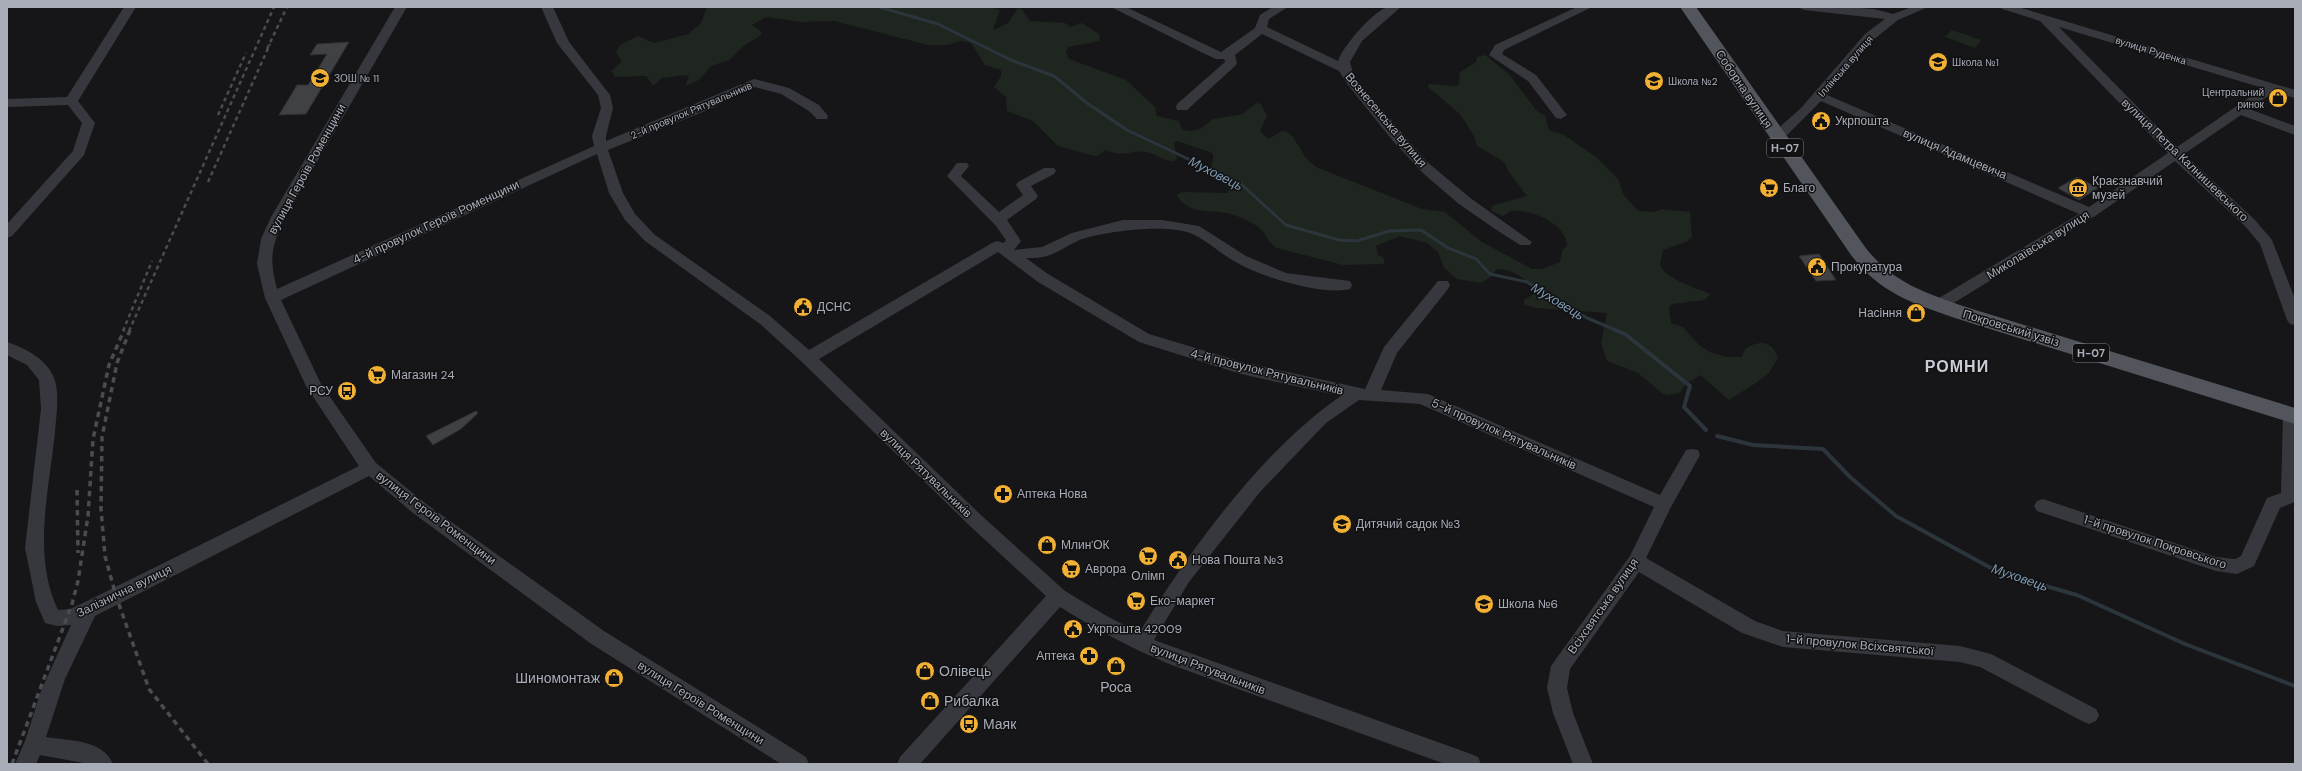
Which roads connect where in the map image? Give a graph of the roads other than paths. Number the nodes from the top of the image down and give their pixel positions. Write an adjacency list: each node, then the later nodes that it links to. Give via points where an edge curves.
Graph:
1 (130, 7): 20 (street)
2 (401, 7): 40 (street, вулиця Героїв Роменщини, via 278,217 268,239 264,264)
3 (547, 7): 28 (street, вулиця Рятувальників, via 563,43 604,95 607,108 599,136)
4 (1118, 7): 15 (street, via 1220,56)
5 (1282, 7): 14 (street, via 1264,17)
6 (1395, 7): 16 (street, Вознесенська вулиця, via 1371,25 1349,49)
7 (1586, 7): 25 (street, via 1499,48 1495,55 1532,78)
8 (1688, 7): 27 (main road, Соборна вулиця / Н-07)
9 (1804, 7): 12 (street, via 1874,13)
10 (1922, 7): 12 (street, Іллінська вулиця)
11 (2006, 7): 13 (street, вулиця Руденка)
12 (1894, 18): 19 (street, Іллінська вулиця, via 1869,37)
13 (2044, 18): 17 (street, вулиця Руденка); 29 (street, вулиця Петра Калнишевського)
14 (1261, 29): 15 (street); 16 (street, Вознесенська вулиця)
15 (1229, 54): 22 (street, via 1231,62)
16 (1343, 68): 35 (street, Вознесенська вулиця, via 1391,130 1430,172 1480,213)
17 (2267, 85): 18 (street, вулиця Руденка); 23 (street, Миколаївська вулиця, via 2270,89)
18 (2295, 94)
19 (1819, 96): 27 (street, Іллінська вулиця); 32 (street, вулиця Адамцевича)
20 (71, 101): 21 (street); 34 (street, via 88,122 78,152)
21 (7, 103)
22 (1182, 108)
23 (2240, 110): 26 (street); 29 (street, Миколаївська вулиця)
24 (822, 116): 28 (street, 2-й провулок Рятувальників, via 814,108 785,91 754,83 698,109)
25 (1561, 116)
26 (2295, 131)
27 (1777, 137): 37 (main road, Соборна вулиця / Н-07, via 1858,251 1879,275)
28 (601, 147): 40 (street, 4-й провулок Героїв Роменщини); 44 (street, вулиця Рятувальників, via 616,193 630,217 650,238 765,320)
29 (2177, 155): 32 (street, Миколаївська вулиця); 42 (street, вулиця Петра Калнишевського, via 2250,223 2266,243)
30 (962, 166): 33 (street, via 954,176 963,188)
31 (1049, 171): 33 (street, via 1023,185 1031,196)
32 (2090, 213): 41 (street, Миколаївська вулиця)
33 (998, 220): 36 (street, via 1008,229 1014,241)
34 (7, 233)
35 (1525, 242)
36 (1008, 252): 38 (street, via 1045,252 1077,236 1123,225 1162,225 1194,229 1241,259 1283,277); 44 (street, via 997,246); 45 (street, 4-й провулок Рятувальників, via 1043,278 1144,338 1241,368)
37 (1890, 282): 41 (main road, Покровський узвіз / Н-07)
38 (1346, 285)
39 (1443, 285): 45 (street, via 1390,351)
40 (272, 298): 48 (street, вулиця Героїв Роменщини, via 314,386)
41 (1939, 305): 46 (main road, Покровський узвіз / Н-07)
42 (2295, 320)
43 (7, 348): 54 (street, Залізнична вулиця, via 33,361 47,379 49,409 34,548 45,602 52,617 58,619 68,619)
44 (808, 358): 53 (street, вулиця Рятувальників, via 976,521)
45 (1363, 395): 50 (street, 5-й провулок Рятувальників, via 1422,398); 55 (street, via 1320,419 1254,487 1184,577)
46 (2293, 415): 49 (street, 1-й провулок Покровського)
47 (1692, 455): 50 (street, Всіхсвятська вулиця)
48 (370, 468): 54 (street, Залізнична вулиця); 60 (street, вулиця Героїв Роменщини, via 419,508 598,637)
49 (2292, 498): 51 (street, 1-й провулок Покровського, via 2273,503 2248,561 2237,567 2216,564)
50 (1664, 504): 52 (street, Всіхсвятська вулиця)
51 (2043, 506)
52 (1636, 561): 56 (street, 1-й провулок Всіхсвятської, via 1749,627 1783,639 1960,654 1984,660); 63 (street, Всіхсвятська вулиця, via 1561,666 1557,688 1563,713)
53 (1058, 596): 55 (street, вулиця Рятувальників); 61 (street)
54 (88, 610): 57 (street, via 46,704)
55 (1142, 644): 62 (street, вулиця Рятувальників)
56 (2089, 715)
57 (35, 745): 58 (street); 59 (street, via 93,754)
58 (25, 764)
59 (103, 764)
60 (798, 764)
61 (907, 764)
62 (1471, 764)
63 (1583, 764)

